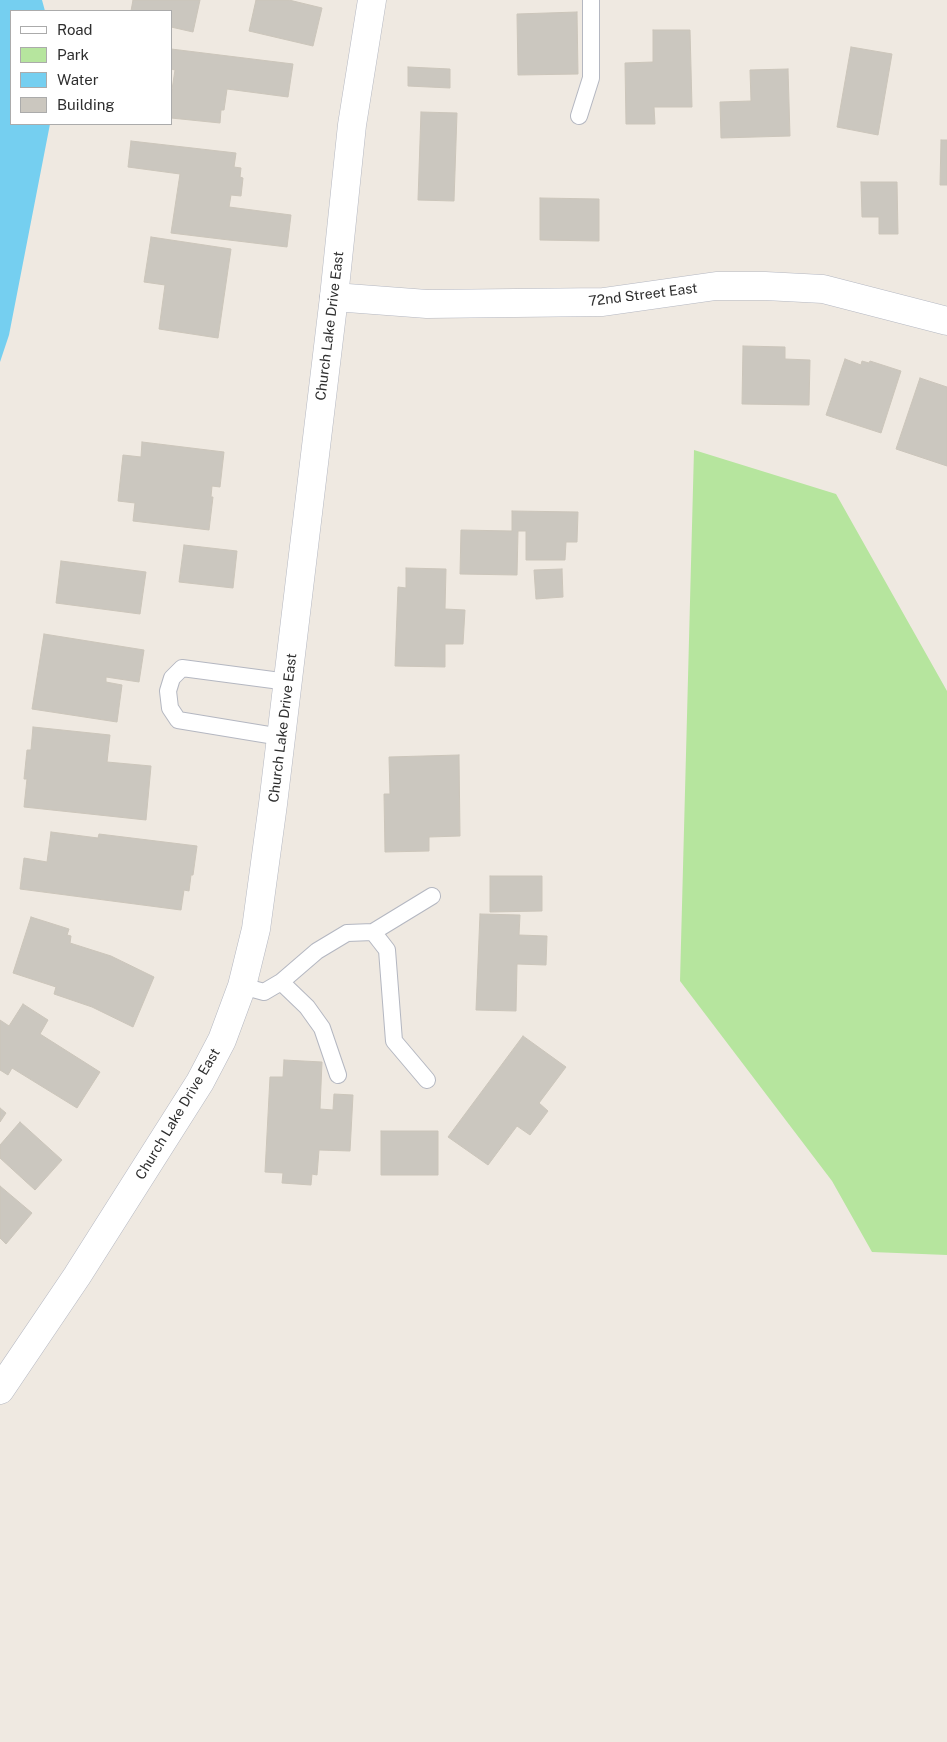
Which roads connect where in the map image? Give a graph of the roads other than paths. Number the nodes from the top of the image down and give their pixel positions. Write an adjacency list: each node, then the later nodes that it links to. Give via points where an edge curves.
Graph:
1 (591, 0): 3 (lane, via 591,78)
2 (368, 1): 4 (street, Church Lake Drive East)
3 (579, 116)
4 (334, 297): 5 (street, 72nd Street East, via 427,304 603,302 716,286 765,286 823,289); 6 (street, Church Lake Drive East)
5 (947, 320)
6 (288, 682): 7 (street, Church Lake Drive East); 7 (lane, via 182,668 172,678 168,691 170,708 178,720)
7 (282, 737): 11 (street, Church Lake Drive East, via 256,929)
8 (432, 896): 9 (lane)
9 (373, 932): 10 (lane, via 347,933 317,951); 13 (lane, via 387,950 394,1041)
10 (281, 982): 11 (lane, via 264,992); 12 (lane, via 307,1007 322,1028)
11 (242, 986): 14 (street, Church Lake Drive East, via 222,1040 200,1082)
12 (338, 1075)
13 (427, 1080)
14 (0, 1390)

